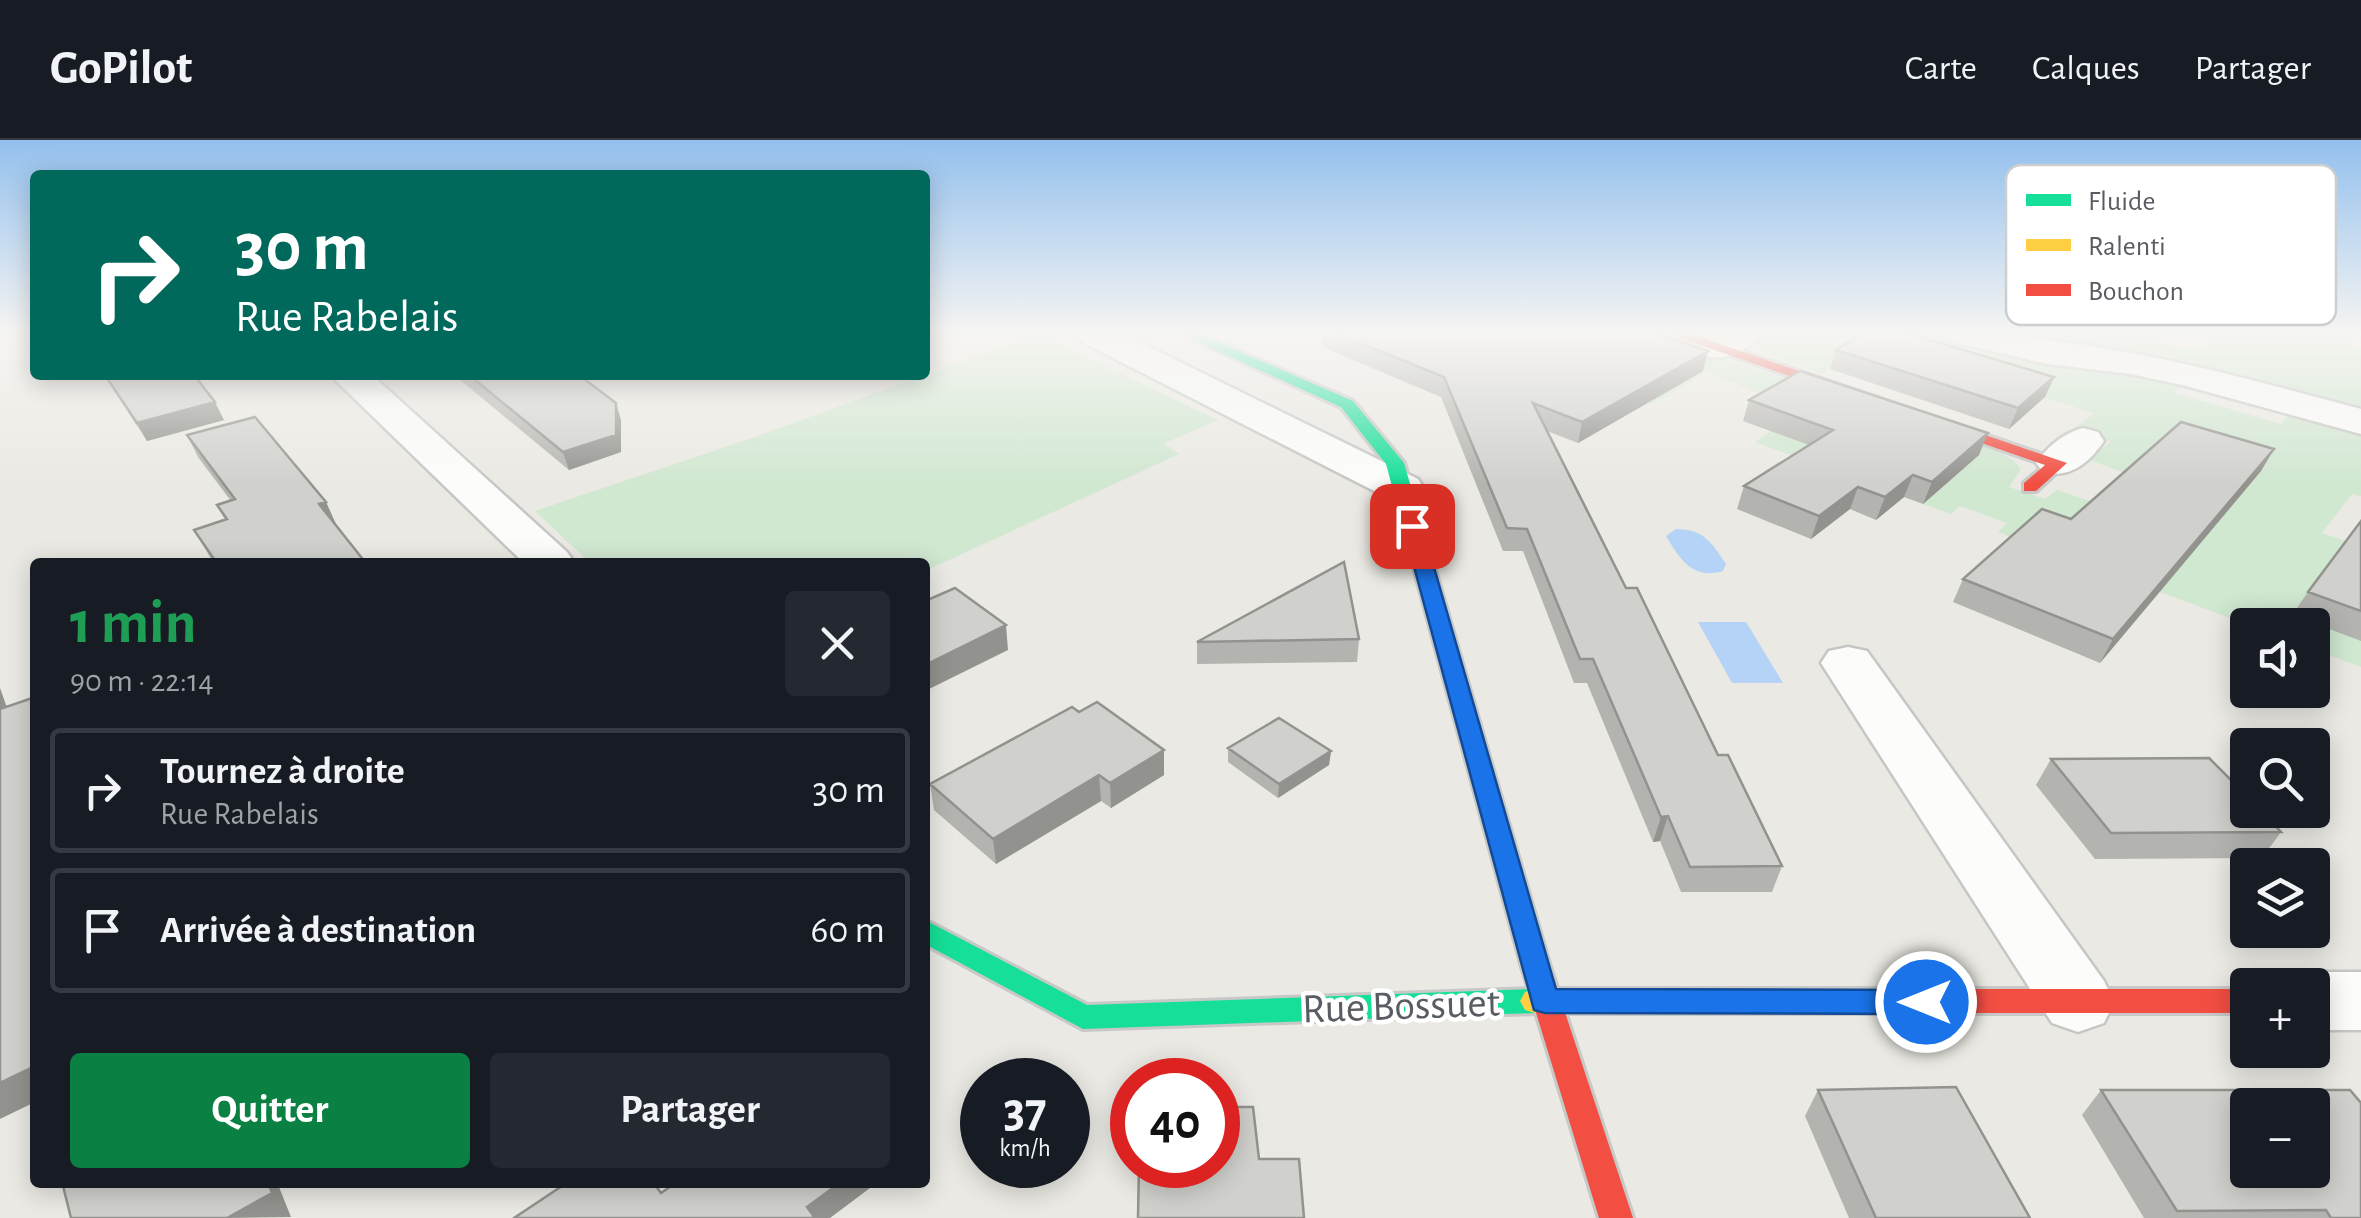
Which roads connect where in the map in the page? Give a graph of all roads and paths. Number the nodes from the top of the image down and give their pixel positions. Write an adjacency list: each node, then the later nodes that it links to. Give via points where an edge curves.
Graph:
1 (359, 384): 9 (street)
2 (1195, 384): 8 (street)
3 (1303, 384): 8 (street, via 1348,404 1395,464)
4 (1845, 384): 7 (street)
5 (2223, 384): 6 (street)
6 (2361, 422)
7 (2057, 464)
8 (1402, 488): 12 (street)
9 (546, 558)
10 (1848, 664): 15 (street)
11 (930, 933): 12 (street, Rue Bossuet, via 1083,1017)
12 (1545, 1001): 15 (street, Rue Bossuet); 17 (street)
13 (2330, 1001): 14 (street)
14 (2361, 1001)
15 (2078, 1002): 16 (street, Rue Bossuet)
16 (2230, 1002)
17 (1616, 1218)

